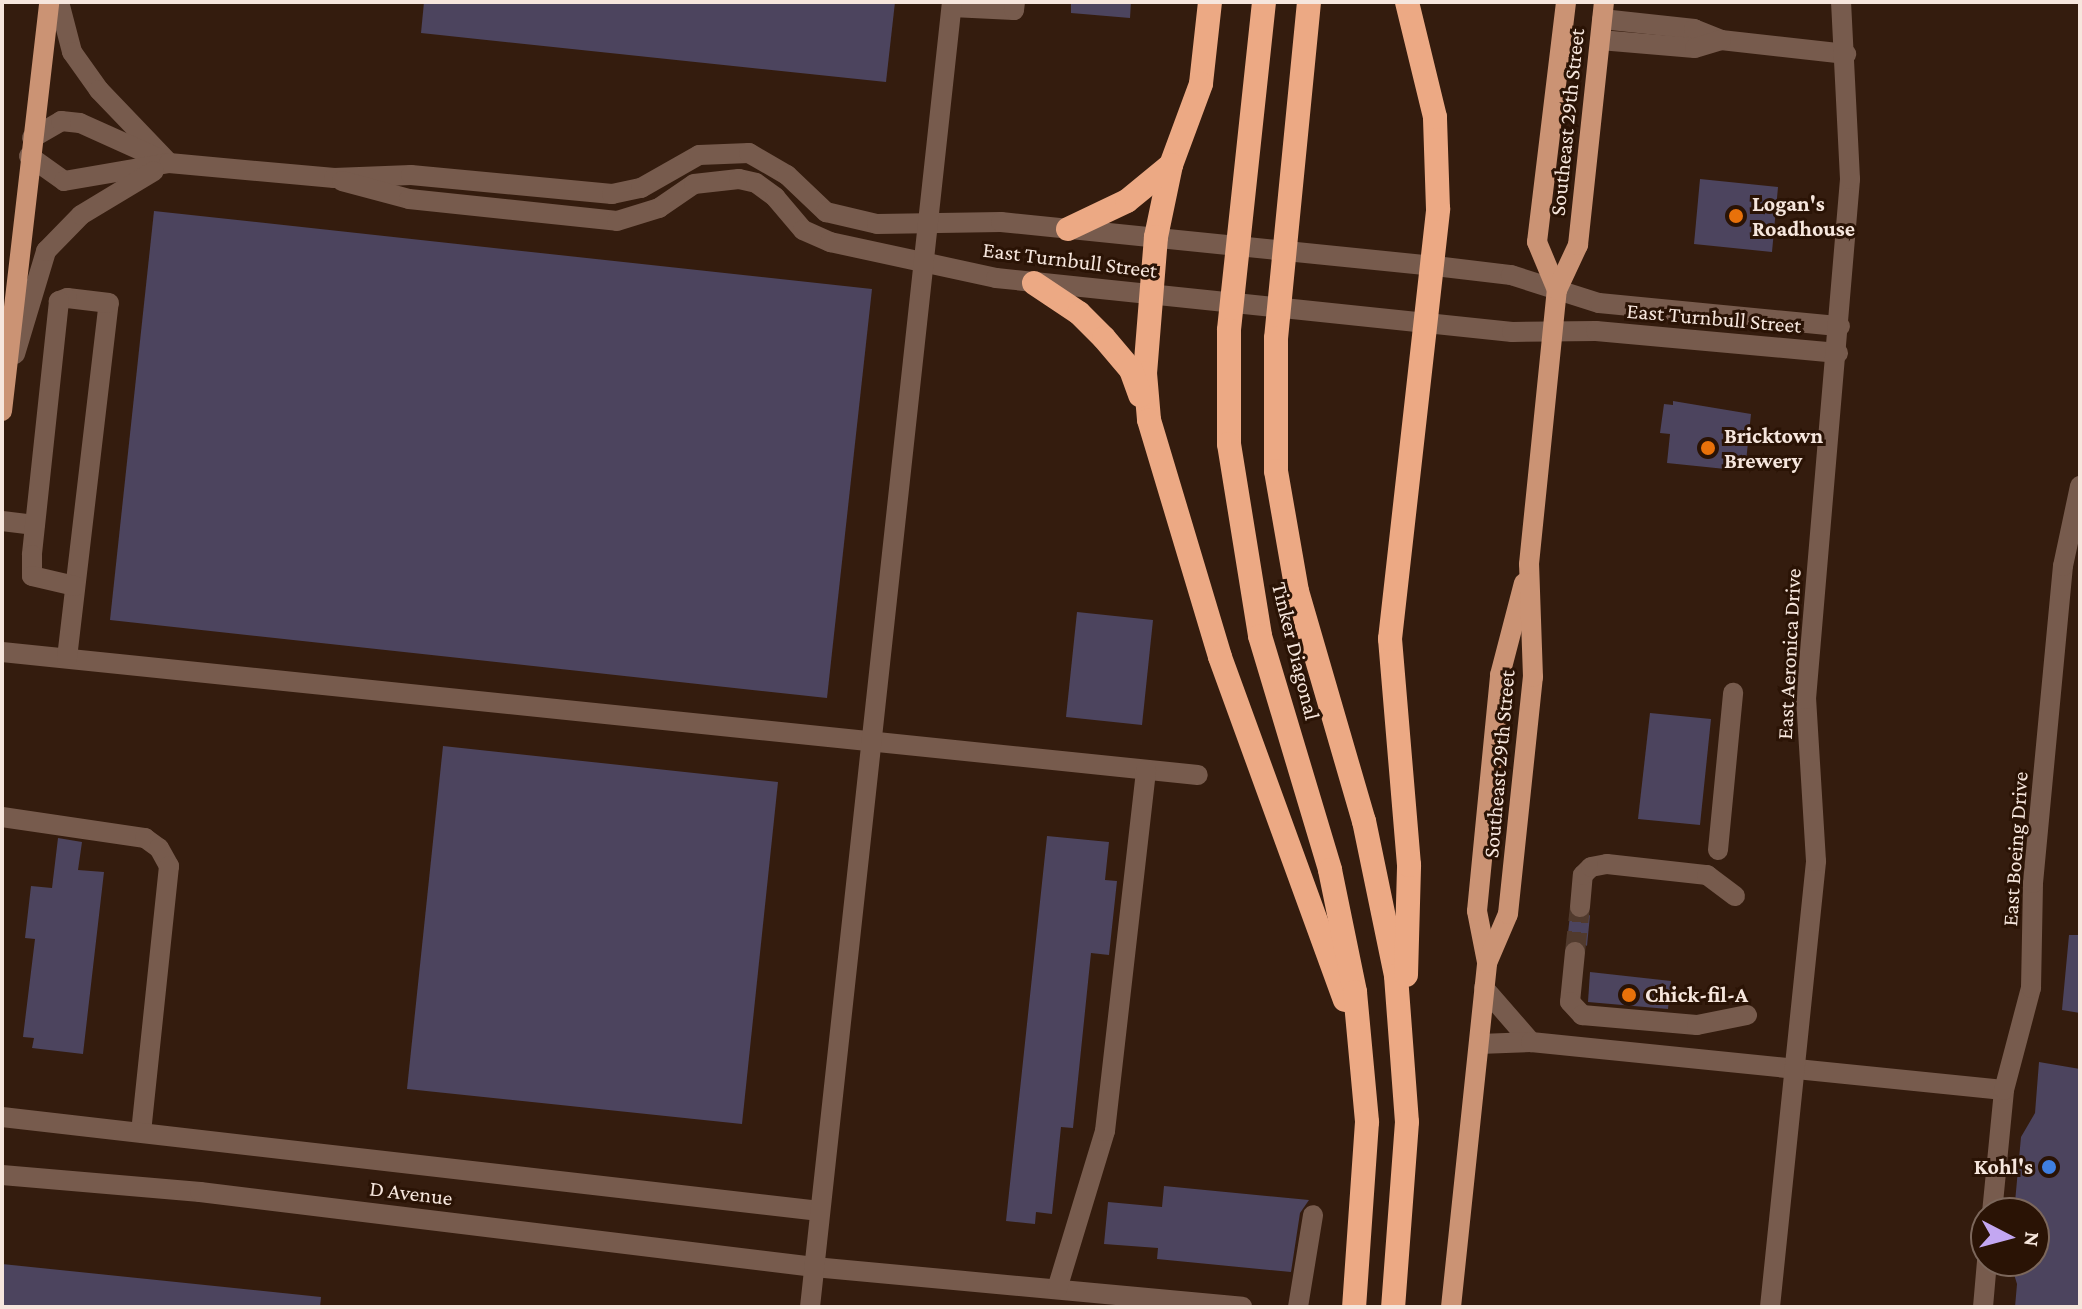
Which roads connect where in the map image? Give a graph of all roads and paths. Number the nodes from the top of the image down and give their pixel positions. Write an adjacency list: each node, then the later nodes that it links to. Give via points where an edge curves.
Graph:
1 (49, 2): 15 (main road)
2 (59, 2): 16 (street, via 72,52 99,90)
3 (1015, 2): 10 (street, via 1014,10)
4 (1210, 2): 17 (highway, via 1201,84)
5 (1264, 2): 56 (highway, Tinker Diagonal, via 1229,330 1229,444 1260,636 1330,870)
6 (1309, 2): 55 (highway, Tinker Diagonal, via 1276,338 1276,471 1297,591 1373,860)
7 (1407, 2): 23 (highway, via 1435,117)
8 (1566, 2): 25 (main road, Southeast 29th Street, via 1537,242)
9 (1841, 2): 14 (street, East Aeronica Drive)
10 (952, 4): 19 (street)
11 (1603, 10): 12 (main road, Southeast 29th Street); 13 (street, via 1694,29)
12 (1600, 40): 13 (street, via 1695,48); 25 (main road, Southeast 29th Street, via 1578,245)
13 (1721, 40): 14 (street)
14 (1846, 54): 28 (street, East Aeronica Drive, via 1850,179)
15 (31, 147): 16 (street, East Turnbull Street, via 64,181); 16 (street, East Turnbull Street, via 61,121 80,123); 31 (main road)
16 (169, 163): 18 (street, East Turnbull Street); 31 (street, via 81,215 46,251)
17 (1171, 165): 20 (highway, via 1127,201); 21 (highway)
18 (334, 178): 19 (street, East Turnbull Street, via 411,175 626,193 699,155 736,152 771,163 826,212 877,224); 22 (street, East Turnbull Street, via 409,199 617,221 659,208 694,184 739,179 766,190 803,230 830,242)
19 (927, 223): 20 (street, East Turnbull Street, via 1001,222); 22 (street)
20 (1068, 229): 21 (street, East Turnbull Street)
21 (1156, 237): 23 (street, East Turnbull Street); 26 (highway)
22 (923, 259): 24 (street, East Turnbull Street); 42 (street)
23 (1435, 266): 25 (street, East Turnbull Street, via 1511,275); 27 (highway)
24 (1034, 283): 26 (street, East Turnbull Street); 33 (highway, via 1079,313 1131,370)
25 (1557, 290): 28 (street, East Turnbull Street, via 1599,303); 29 (main road, Southeast 29th Street)
26 (1149, 294): 27 (street, East Turnbull Street); 33 (highway)
27 (1428, 324): 29 (street, East Turnbull Street); 55 (highway, via 1390,639 1409,865)
28 (1840, 326): 30 (street, East Aeronica Drive)
29 (1553, 332): 30 (street, East Turnbull Street, via 1596,331); 37 (main road, Southeast 29th Street)
30 (1838, 353): 57 (street, East Aeronica Drive, via 1807,686 1816,861)
31 (3, 405): 32 (main road)
32 (2, 411)
33 (1149, 420): 56 (highway, via 1220,657)
34 (2080, 486): 58 (street, East Boeing Drive, via 2063,566 2033,883 2031,988)
35 (2, 521): 36 (street)
36 (35, 525): 38 (street, via 32,576); 38 (street, via 59,301 105,300)
37 (1529, 564): 50 (main road, Southeast 29th Street, via 1533,677 1508,914); 50 (main road, Southeast 29th Street, via 1500,675 1477,911)
38 (75, 586): 40 (street)
39 (2, 652): 40 (street)
40 (67, 658): 42 (street)
41 (1733, 693): 46 (street)
42 (873, 740): 43 (street); 63 (street)
43 (1146, 770): 44 (street); 67 (street, via 1105,1131)
44 (1198, 775)
45 (2, 817): 60 (street, via 120,831 145,838 166,858 170,878)
46 (1718, 850)
47 (1735, 896): 48 (street, via 1707,875 1607,864 1583,875)
48 (1580, 907)
49 (1575, 952): 52 (street, via 1570,1002 1582,1015 1697,1025)
50 (1487, 963): 51 (main road, Southeast 29th Street)
51 (1484, 988): 53 (street); 54 (main road, Southeast 29th Street)
52 (1747, 1015)
53 (1531, 1042): 54 (street); 57 (street)
54 (1479, 1044): 73 (main road, Southeast 29th Street)
55 (1403, 1045): 72 (highway, Tinker Diagonal, via 1407,1122)
56 (1362, 1047): 71 (highway, Tinker Diagonal, via 1366,1165)
57 (1795, 1070): 58 (street); 74 (street, East Aeronica Drive)
58 (2004, 1090): 62 (street, East Boeing Drive)
59 (2, 1117): 60 (street)
60 (141, 1133): 63 (street)
61 (2, 1175): 65 (street, D Avenue, via 215,1193)
62 (1994, 1197)
63 (820, 1211): 65 (street)
64 (1313, 1215): 70 (street)
65 (814, 1267): 67 (street, D Avenue); 68 (street)
66 (1986, 1277): 75 (street)
67 (1057, 1289): 69 (street, D Avenue)
68 (810, 1307)
69 (1242, 1307)
70 (1298, 1307)
71 (1354, 1307)
72 (1393, 1307)
73 (1451, 1307)
74 (1770, 1307)
75 (1983, 1307)

